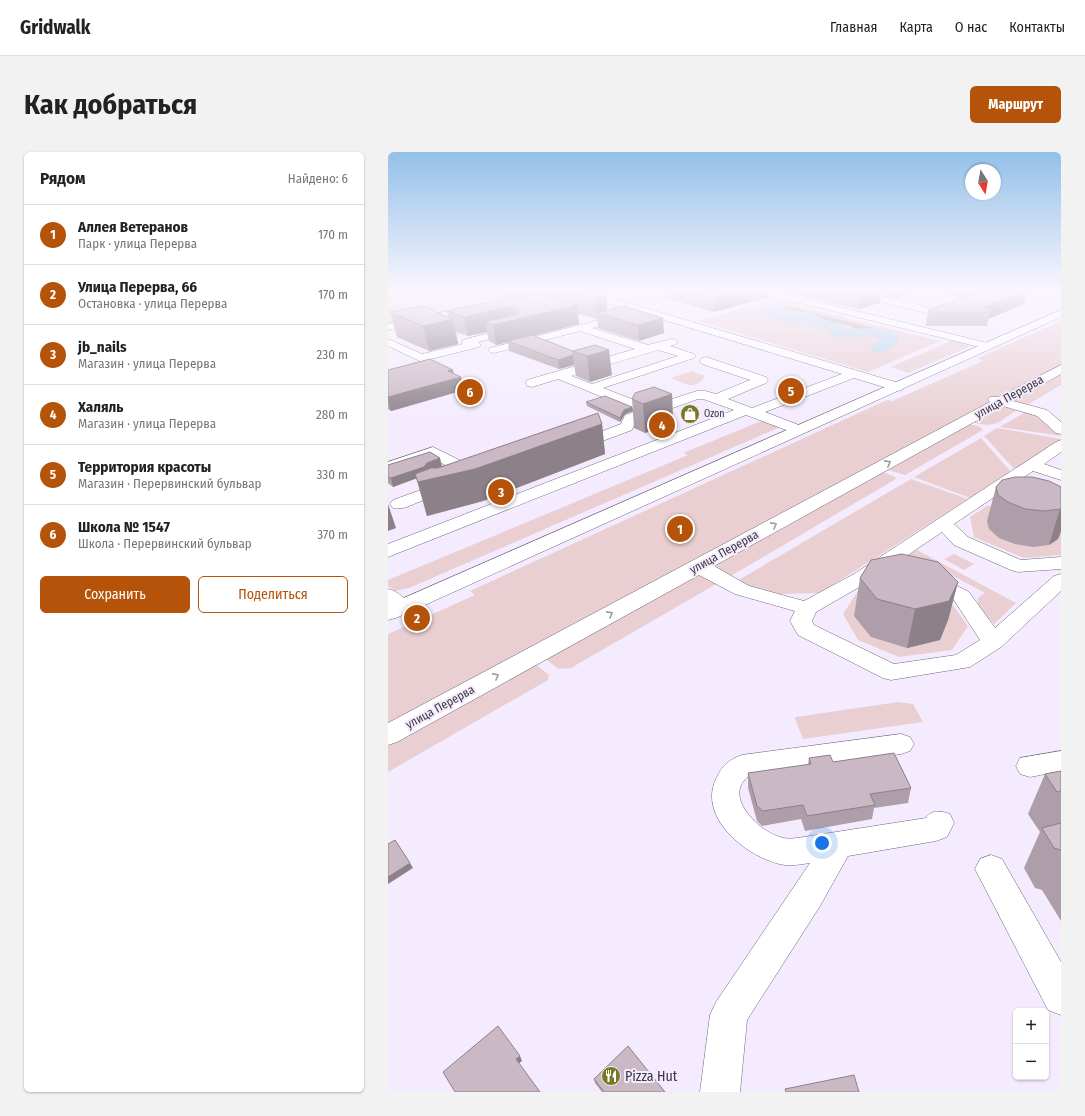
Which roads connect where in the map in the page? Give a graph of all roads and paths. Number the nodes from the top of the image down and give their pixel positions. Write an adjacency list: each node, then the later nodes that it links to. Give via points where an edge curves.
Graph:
1 (491, 336): 9 (street)
2 (554, 336): 9 (street, via 498,352)
3 (603, 336): 11 (street)
4 (725, 336): 16 (street)
5 (945, 336): 10 (street)
6 (1010, 336): 10 (street)
7 (681, 339): 11 (street)
8 (388, 341): 9 (street, via 423,359)
9 (467, 342)
10 (988, 346): 19 (street)
11 (653, 347): 12 (street); 17 (street)
12 (690, 356): 14 (street); 20 (street)
13 (723, 356): 14 (street)
14 (706, 362): 21 (street, via 762,380)
15 (1061, 368): 23 (street, улица Перерва)
16 (854, 374): 19 (street); 24 (street)
17 (558, 375): 18 (street); 20 (street)
18 (532, 383)
19 (897, 387): 29 (street)
20 (591, 388): 27 (street)
21 (739, 390): 22 (street); 24 (street)
22 (716, 399): 27 (street, via 697,395); 28 (street)
23 (998, 401): 26 (street); 44 (street, улица Перерва, one-way to 23)
24 (779, 403): 28 (street)
25 (1054, 406): 26 (street)
26 (1033, 410): 30 (street, via 1042,413)
27 (650, 411): 32 (street, via 630,418 627,427)
28 (750, 411): 29 (street); 42 (street)
29 (799, 430): 47 (street)
30 (1061, 430)
31 (1061, 445): 33 (street)
32 (560, 451)
33 (1032, 465): 35 (street); 38 (street)
34 (388, 467): 37 (street, via 433,452 461,467 436,475)
35 (1061, 474)
36 (462, 486): 37 (street, via 440,494)
37 (424, 495): 40 (street)
38 (985, 496): 39 (street); 41 (street)
39 (1007, 498)
40 (392, 503)
41 (944, 524): 43 (street, via 960,541 1018,566); 45 (street)
42 (388, 551)
43 (1061, 563)
44 (698, 566): 48 (street, via 742,590); 50 (street, улица Перерва, one-way to 44)
45 (861, 578): 48 (street); 49 (street, via 885,573 922,575 962,596)
46 (1061, 580): 49 (street)
47 (392, 605)
48 (807, 608): 49 (street, via 801,620 806,630 891,672 962,662)
49 (993, 642)
50 (388, 735)
51 (901, 744): 55 (street, via 742,766 732,773 725,788 727,802 736,823 750,836 762,844 787,852)
52 (1061, 761): 53 (street)
53 (1030, 766)
54 (939, 823): 55 (street, via 936,828 928,830)
55 (838, 844): 58 (street, via 808,895 729,1015)
56 (991, 869): 57 (street)
57 (1061, 997)
58 (720, 1092)

